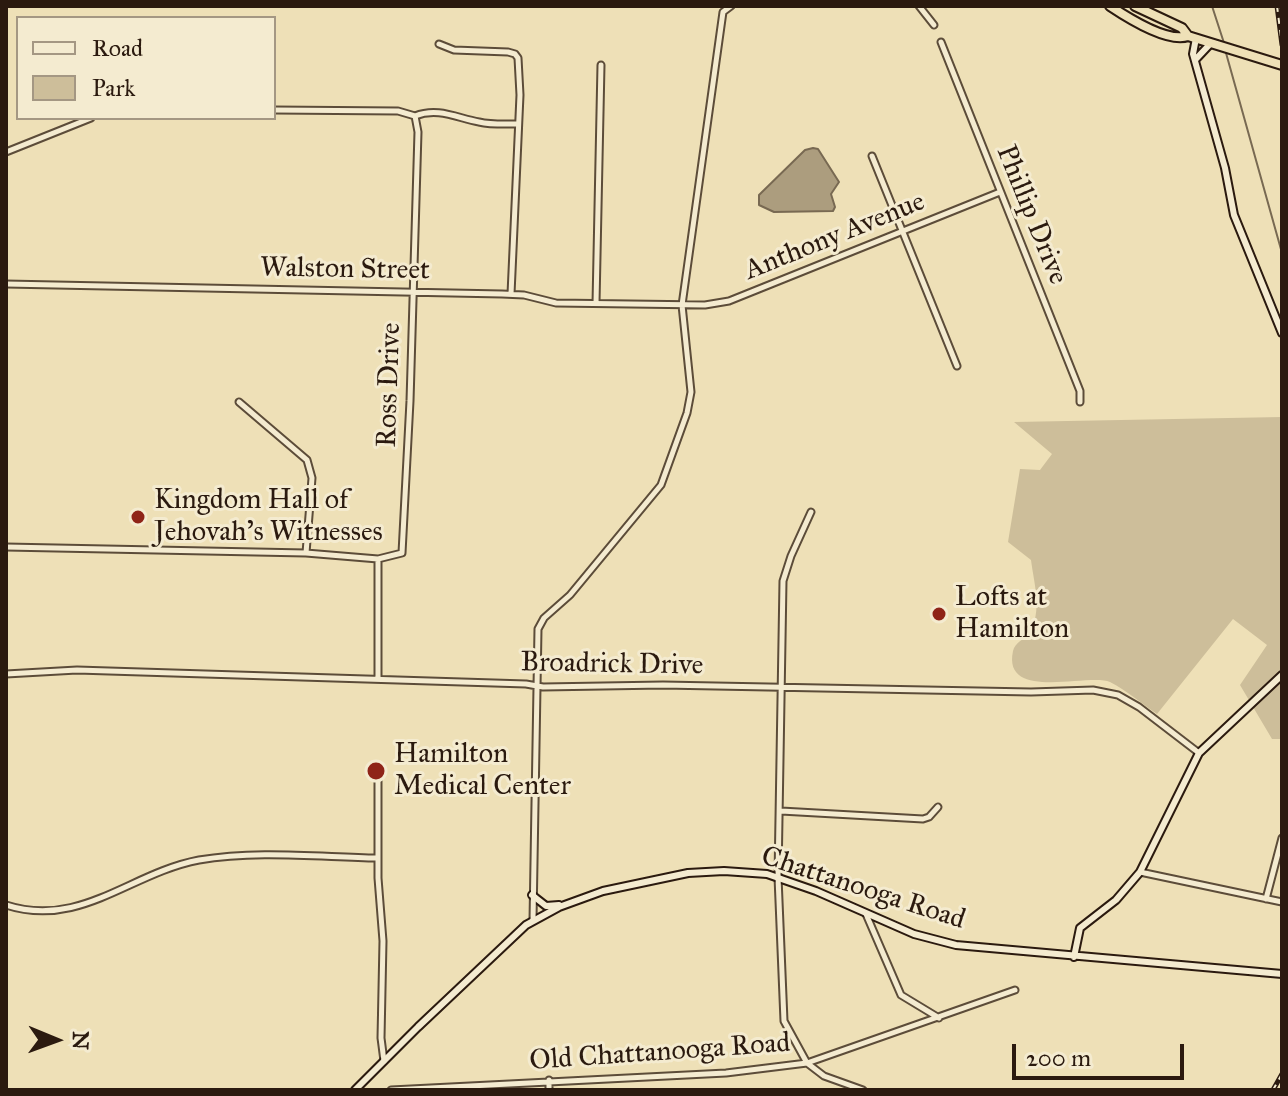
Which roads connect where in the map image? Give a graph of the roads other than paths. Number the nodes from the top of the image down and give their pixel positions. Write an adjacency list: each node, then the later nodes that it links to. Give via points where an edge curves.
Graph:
1 (731, 6): 25 (street, via 723,12)
2 (919, 6): 5 (street)
3 (1110, 6): 6 (highway, via 1166,35)
4 (1135, 6): 6 (highway)
5 (934, 25)
6 (1192, 37): 8 (highway); 10 (main road)
7 (941, 42): 19 (street, Phillip Drive)
8 (1211, 43): 10 (main road); 12 (highway)
9 (439, 44): 16 (street, via 515,54 520,68)
10 (1195, 60): 26 (main road, via 1234,215)
11 (601, 65): 24 (street)
12 (1282, 65)
13 (276, 110): 14 (street, via 398,111)
14 (415, 116): 16 (street, via 436,112 476,122); 22 (street, Ross Drive)
15 (86, 120): 17 (street)
16 (518, 124): 23 (street)
17 (6, 152)
18 (872, 156): 20 (street)
19 (1000, 192): 20 (street, Anthony Avenue); 29 (street, Phillip Drive)
20 (903, 231): 25 (street, Anthony Avenue, via 729,301); 27 (street)
21 (6, 284): 22 (street, Walston Street)
22 (414, 291): 23 (street, Walston Street); 33 (street, Ross Drive, via 402,553)
23 (511, 294): 24 (street, Walston Street, via 556,303)
24 (596, 303): 25 (street, Walston Street)
25 (682, 305): 37 (street, via 691,392 667,471 651,500 570,595 540,622)
26 (1282, 333)
27 (957, 366)
28 (239, 402): 32 (street, via 307,460 312,478)
29 (1080, 402)
30 (811, 512): 38 (street, via 783,581)
31 (6, 547): 32 (street)
32 (306, 553): 33 (street)
33 (378, 559): 36 (street)
34 (6, 674): 36 (street, Broadrick Drive, via 77,670)
35 (1282, 675): 39 (main road)
36 (378, 679): 37 (street, Broadrick Drive)
37 (537, 686): 38 (street, Broadrick Drive); 47 (street)
38 (781, 688): 39 (street, Broadrick Drive, via 1093,690 1139,707); 42 (street)
39 (1199, 753): 45 (main road)
40 (378, 774): 44 (street)
41 (938, 807): 42 (street, via 923,819)
42 (781, 811): 46 (street)
43 (1282, 838): 48 (street)
44 (377, 858): 50 (street, via 224,856 174,866 63,910 35,912); 58 (street)
45 (1140, 872): 48 (street); 54 (main road, via 1116,900 1080,928)
46 (778, 877): 51 (main road, Chattanooga Road, via 688,873); 52 (main road, Chattanooga Road); 59 (street, via 784,1021)
47 (532, 895): 51 (main road, via 546,906); 53 (street)
48 (1266, 899): 49 (street)
49 (1282, 902)
50 (6, 905)
51 (562, 905): 53 (main road, Chattanooga Road)
52 (865, 913): 54 (main road, Chattanooga Road, via 956,945); 57 (street, via 901,995)
53 (533, 920): 58 (main road, Chattanooga Road)
54 (1074, 957): 55 (main road, Chattanooga Road)
55 (1282, 974)
56 (1015, 990): 57 (street, Old Chattanooga Road)
57 (939, 1018): 59 (street, Old Chattanooga Road)
58 (384, 1061): 62 (main road, Chattanooga Road)
59 (807, 1063): 60 (street, Old Chattanooga Road, via 726,1073); 65 (street, via 824,1076)
60 (549, 1080): 61 (street, Old Chattanooga Road); 64 (street)
61 (411, 1089): 63 (street, Old Chattanooga Road)
62 (355, 1090)
63 (391, 1090)
64 (549, 1090)
65 (863, 1090)

